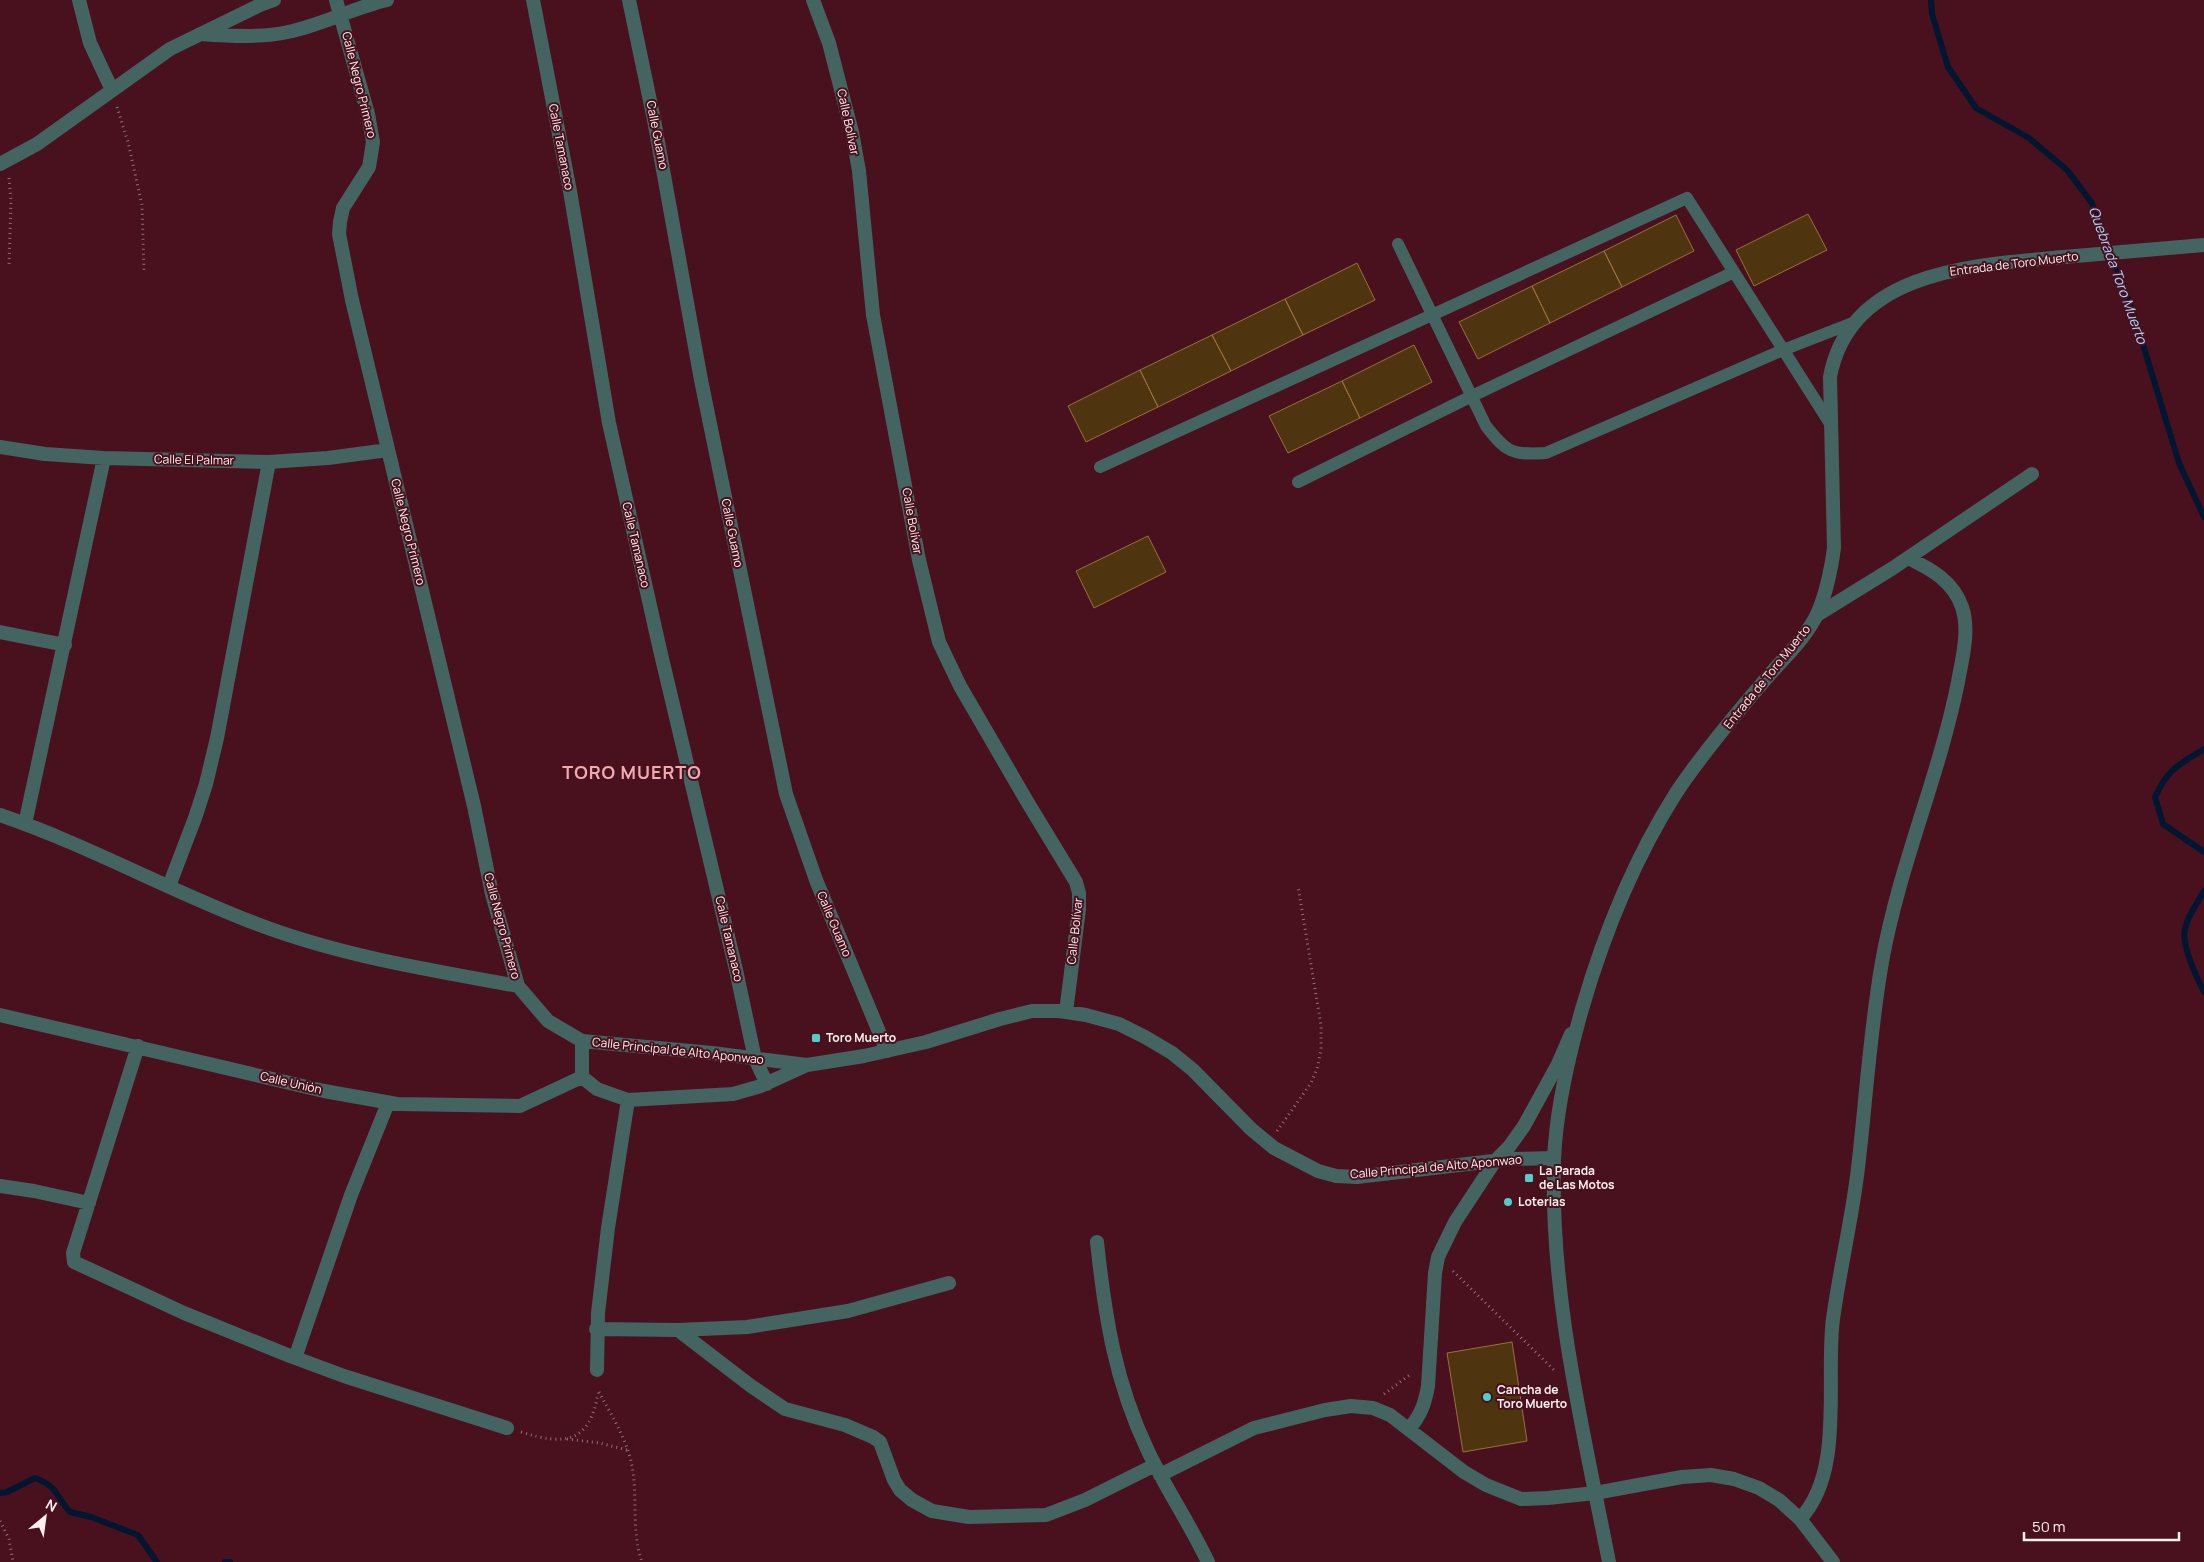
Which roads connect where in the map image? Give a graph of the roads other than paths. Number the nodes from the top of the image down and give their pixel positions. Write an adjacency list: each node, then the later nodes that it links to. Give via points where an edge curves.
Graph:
1 (79, 0): 10 (street, via 90,43)
2 (274, 0): 9 (street)
3 (336, 0): 8 (street, Calle Negro Primero)
4 (387, 0): 8 (street)
5 (533, 0): 41 (street, Calle Tamanaco, via 570,191 609,423)
6 (630, 0): 40 (street, Calle Guamo, via 703,389 786,794 816,880)
7 (813, 0): 36 (street, Calle Bolívar, via 829,43 852,132 859,171 873,315 919,560 939,642 960,686 1062,856 1079,893)
8 (341, 14): 9 (street, via 288,32 248,36); 21 (street, Calle Negro Primero, via 373,142 369,167 344,208 339,234)
9 (200, 34): 10 (street, via 170,49)
10 (112, 90): 11 (street, via 37,144)
11 (4, 162)
12 (1398, 244): 15 (lane)
13 (2204, 245): 16 (street, Entrada de Toro Muerto, via 1980,266 1948,272 1922,279 1889,294)
14 (1734, 272): 15 (lane, via 1687,198); 17 (lane); 18 (lane)
15 (1431, 315): 18 (lane); 24 (lane)
16 (1855, 322): 17 (lane); 19 (street, Entrada de Toro Muerto, via 1833,362 1830,377)
17 (1783, 350): 18 (lane, via 1546,453 1520,454 1502,445 1486,426); 19 (lane)
18 (1472, 396): 26 (lane)
19 (1831, 426): 28 (street, Entrada de Toro Muerto, via 1834,548 1831,574)
20 (0, 447): 22 (street, Calle El Palmar)
21 (388, 450): 23 (street, Calle El Palmar); 34 (street, Calle Negro Primero, via 474,806 492,894)
22 (104, 458): 23 (street, Calle El Palmar); 30 (street)
23 (269, 462): 33 (street, via 217,738 196,818)
24 (1100, 467)
25 (2032, 474): 27 (street)
26 (1298, 482)
27 (1908, 558): 28 (street); 61 (street, via 1940,576 1952,588 1962,608 1965,629 1963,653 1942,747 1887,935 1879,977 1858,1171 1833,1321 1826,1468 1818,1494)
28 (1817, 615): 35 (street, Entrada de Toro Muerto, via 1694,768 1667,809 1622,894)
29 (0, 632): 30 (street)
30 (65, 646): 32 (street)
31 (0, 815): 32 (street)
32 (25, 824): 33 (street)
33 (169, 886): 34 (street, via 256,924 295,937 408,967)
34 (518, 986): 38 (street, Calle Negro Primero, via 548,1021)
35 (1585, 1000): 47 (street, Entrada de Toro Muerto, via 1568,1064); 48 (street, via 1541,1098 1509,1147)
36 (1066, 1012): 40 (street, Calle Principal de Alto Aponwao, via 1024,1013 1000,1018); 48 (street, Calle Principal de Alto Aponwao, via 1119,1024 1172,1053 1267,1143 1318,1171 1357,1177)
37 (0, 1015): 39 (street, Calle Unión)
38 (582, 1041): 41 (street, Calle Principal de Alto Aponwao, via 712,1052); 43 (street, Calle Principal de Alto Aponwao)
39 (138, 1046): 46 (street, Calle Unión, via 324,1091); 50 (street)
40 (887, 1051): 42 (street, Calle Principal de Alto Aponwao)
41 (755, 1059): 42 (street, Calle Principal de Alto Aponwao); 44 (street, Calle Tamanaco)
42 (807, 1065): 44 (street, Calle Principal de Alto Aponwao)
43 (582, 1077): 45 (street, Calle Principal de Alto Aponwao, via 597,1089); 46 (street, Calle Unión, via 520,1106)
44 (767, 1084): 45 (street, Calle Principal de Alto Aponwao, via 733,1094)
45 (628, 1100): 53 (street)
46 (388, 1102): 55 (street, via 351,1196)
47 (1554, 1158): 48 (street, Calle Principal de Alto Aponwao); 60 (street, Entrada de Toro Muerto, via 1563,1316)
48 (1495, 1161): 58 (street, via 1459,1214 1438,1257 1425,1404)
49 (0, 1186): 50 (street)
50 (89, 1203): 55 (street, via 73,1253 74,1262 184,1313)
51 (1097, 1242): 59 (street, via 1105,1314 1114,1358 1125,1396)
52 (949, 1283): 54 (street, via 828,1315 747,1327)
53 (596, 1329): 54 (street); 56 (street)
54 (678, 1330): 59 (street, via 778,1405 873,1437 880,1442 900,1490 932,1511 969,1516 1046,1515)
55 (295, 1358): 57 (street)
56 (596, 1370)
57 (507, 1428)
58 (1409, 1429): 59 (street, via 1390,1415 1373,1408 1351,1406 1325,1410 1254,1428); 60 (street, via 1464,1472 1504,1494 1520,1499)
59 (1158, 1470): 62 (street)
60 (1595, 1493): 61 (street, via 1711,1475 1759,1488); 63 (street, Entrada de Toro Muerto)
61 (1800, 1519): 64 (street)
62 (1208, 1562)
63 (1609, 1562)
64 (1833, 1562)

